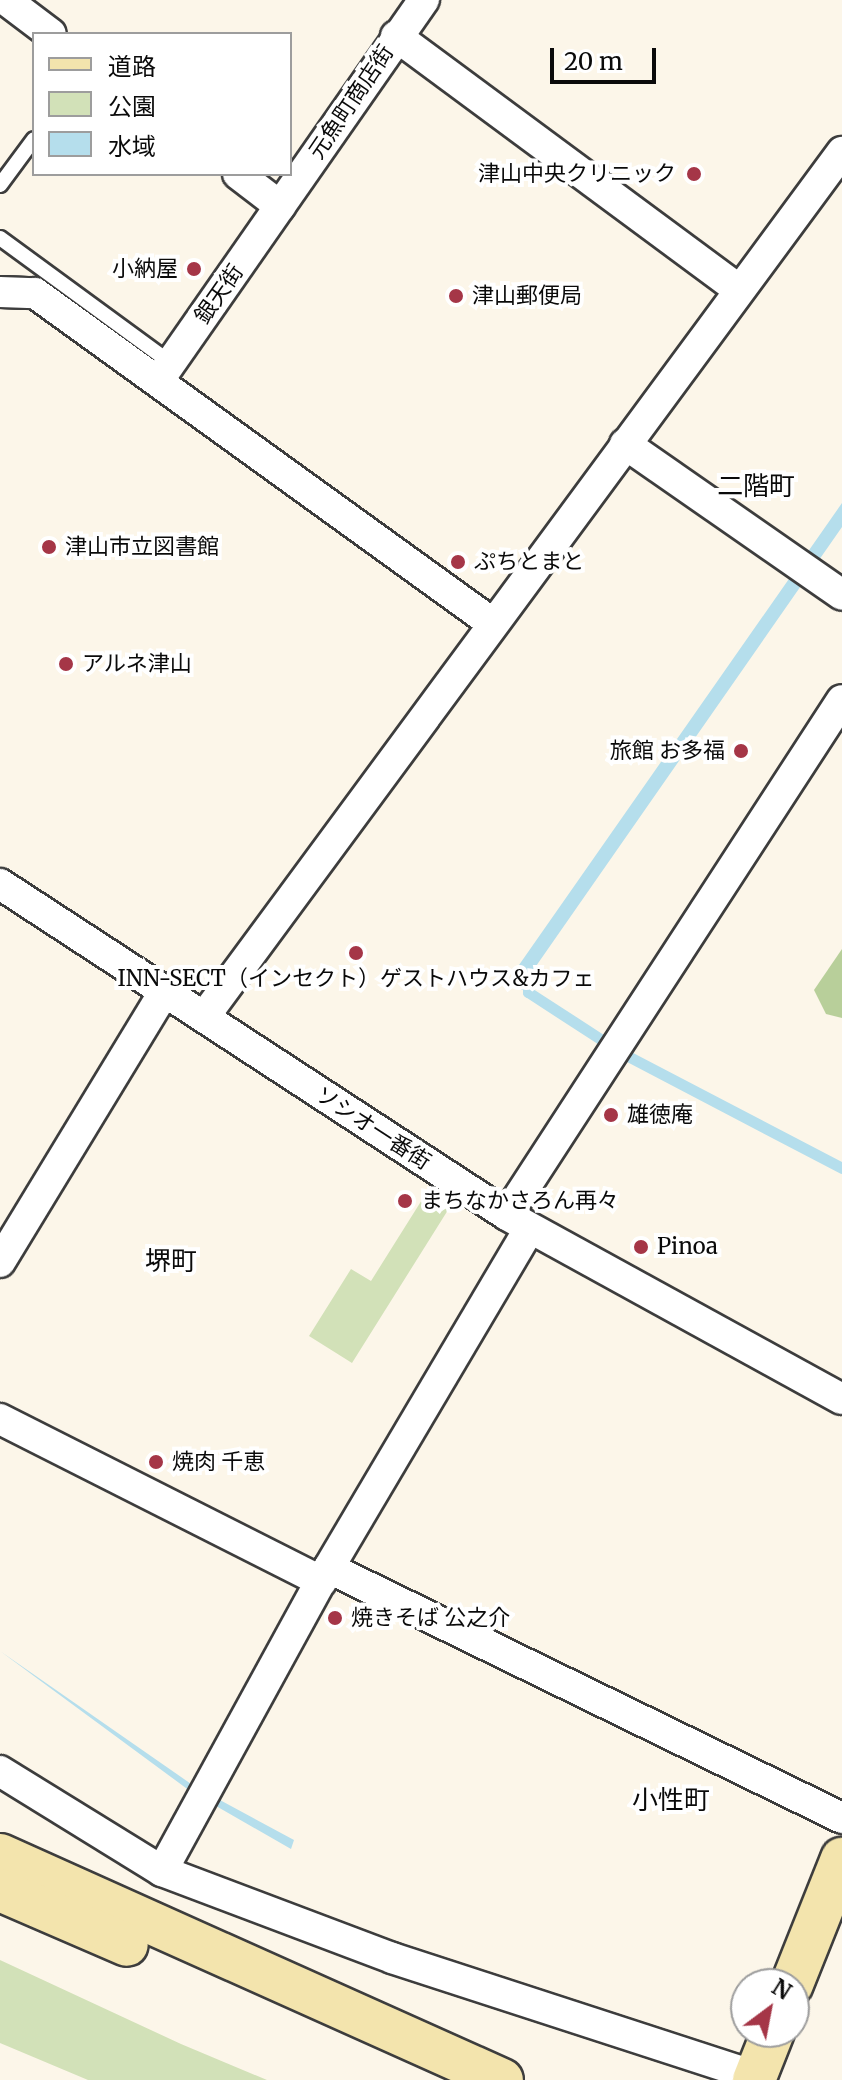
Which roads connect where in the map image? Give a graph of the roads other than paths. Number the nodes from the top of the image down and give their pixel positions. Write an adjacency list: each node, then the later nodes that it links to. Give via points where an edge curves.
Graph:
1 (6, 0): 3 (street)
2 (424, 0): 4 (street, 元魚町商店街)
3 (48, 32)
4 (396, 36): 9 (street, 元魚町商店街); 11 (street)
5 (32, 142): 8 (lane)
6 (842, 152): 11 (street)
7 (241, 176): 9 (street)
8 (0, 185)
9 (280, 206): 13 (street, 銀天街)
10 (0, 238): 13 (lane)
11 (739, 290): 14 (street)
12 (0, 292): 13 (street, via 35,293)
13 (164, 372): 16 (street)
14 (625, 444): 15 (street); 16 (street)
15 (842, 595)
16 (492, 623): 20 (street)
17 (842, 700): 21 (street)
18 (0, 884): 19 (street, ソシオ一番街)
19 (165, 991): 20 (street, ソシオ一番街); 22 (street)
20 (204, 1017): 21 (street, ソシオ一番街)
21 (518, 1222): 23 (street, ソシオ一番街); 25 (street)
22 (0, 1262)
23 (842, 1399)
24 (0, 1419): 25 (street)
25 (325, 1575): 27 (street); 30 (street)
26 (0, 1771): 30 (street)
27 (842, 1818)
28 (0, 1855): 36 (street)
29 (842, 1859): 32 (street)
30 (162, 1871): 34 (street, via 392,1958)
31 (0, 1890): 35 (street)
32 (798, 1968)
33 (766, 2048): 34 (street)
34 (754, 2078)
35 (431, 2080)
36 (502, 2080)

